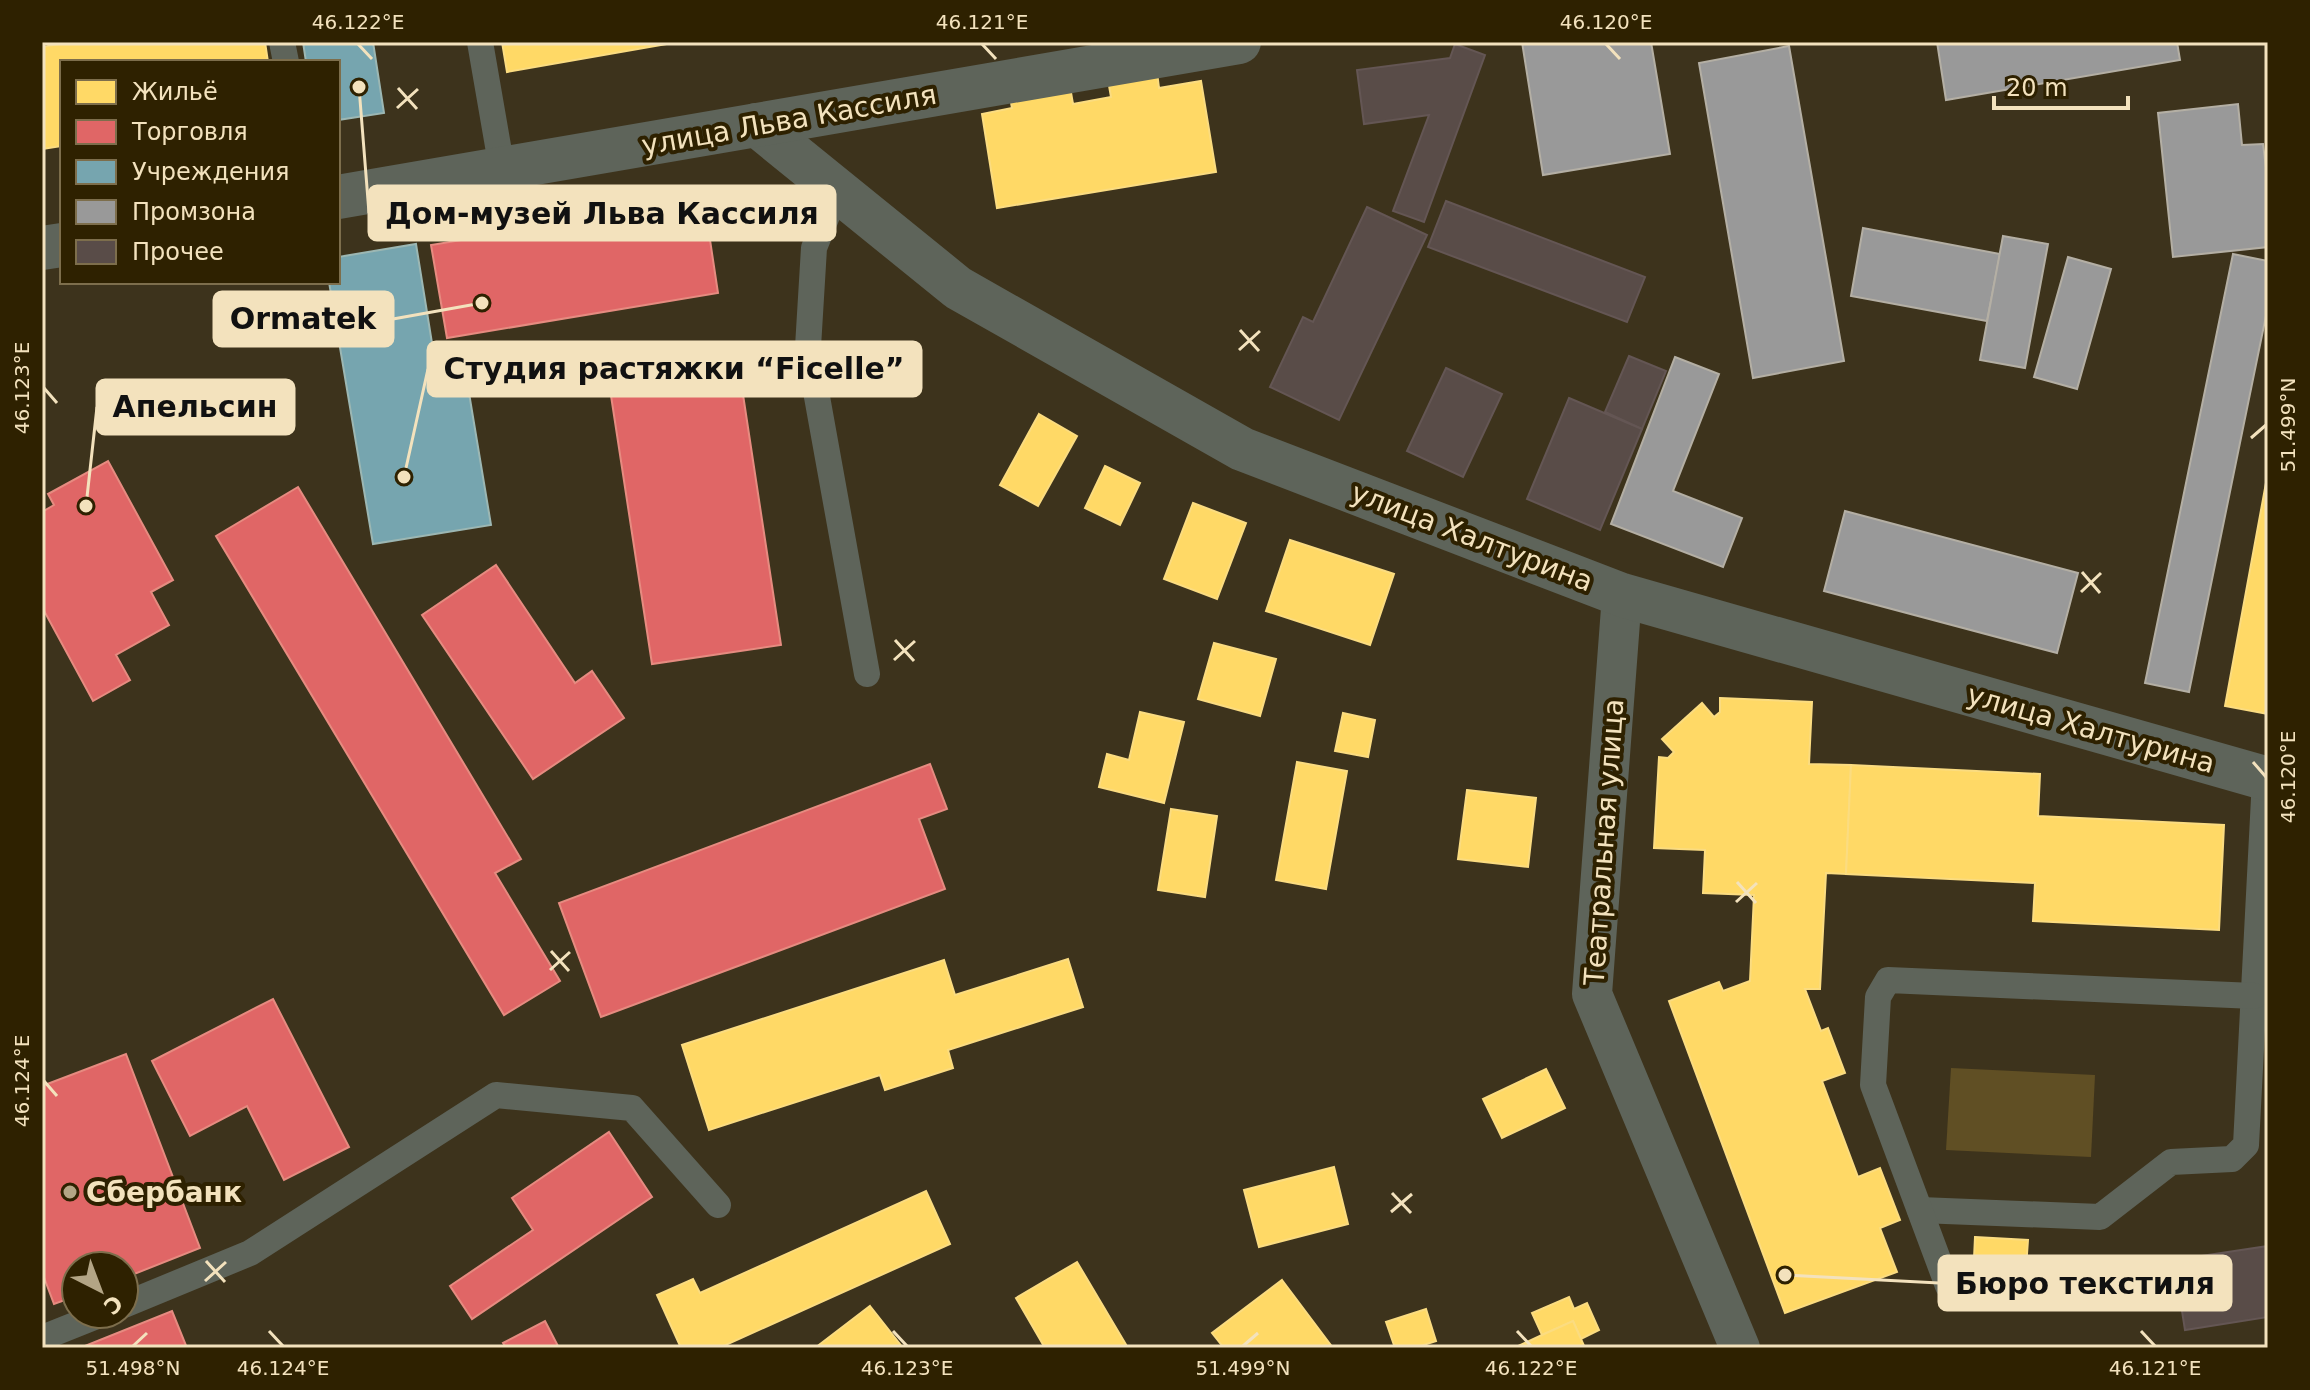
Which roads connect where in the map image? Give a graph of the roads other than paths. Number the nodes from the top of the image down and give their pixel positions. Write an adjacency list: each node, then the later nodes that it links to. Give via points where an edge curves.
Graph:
1 (480, 42): 4 (lane)
2 (1239, 42): 3 (street, улица Льва Кассиля)
3 (757, 125): 4 (street, улица Льва Кассиля); 5 (street, улица Халтурина)
4 (502, 169): 6 (street, улица Льва Кассиля)
5 (837, 191): 7 (street, улица Халтурина, via 958,288 1242,449); 8 (lane, via 814,248 808,347)
6 (340, 197)
7 (1622, 595): 9 (street, улица Халтурина); 17 (street, Театральная улица, via 1592,994)
8 (867, 674)
9 (2266, 779): 10 (lane)
10 (2254, 996): 12 (lane, via 2246,1145 2232,1159 2171,1162 2100,1217); 12 (lane, via 1888,980 1878,997 1873,1085)
11 (718, 1205): 14 (lane, via 632,1108 496,1095 250,1253)
12 (1920, 1210): 13 (lane)
13 (1948, 1286)
14 (140, 1298)
15 (62, 1330): 16 (lane)
16 (42, 1338)
17 (1740, 1348)

